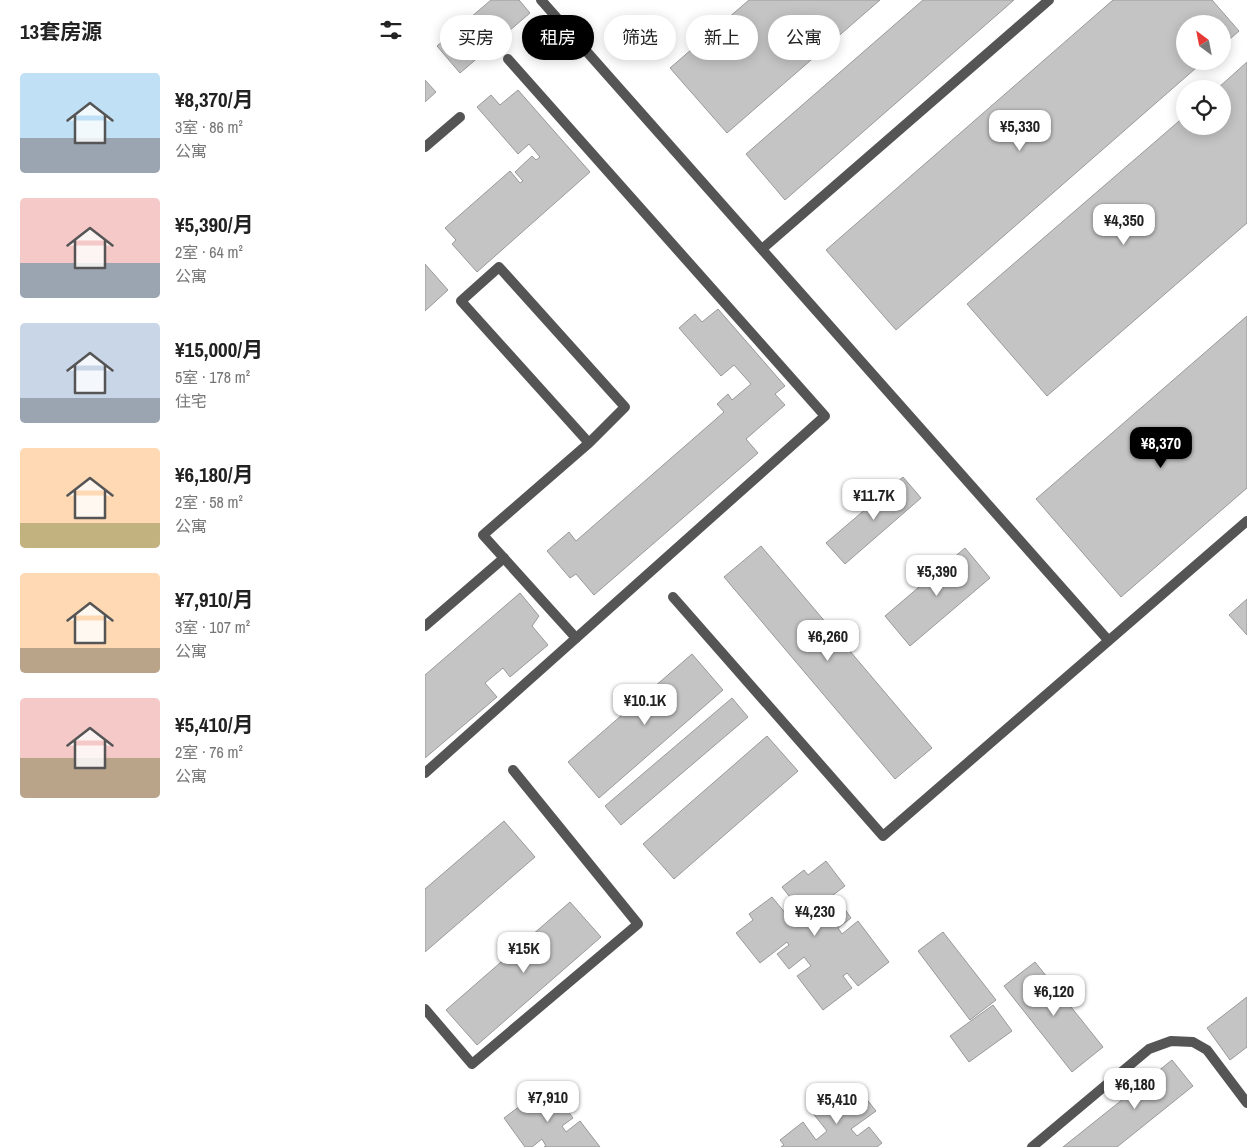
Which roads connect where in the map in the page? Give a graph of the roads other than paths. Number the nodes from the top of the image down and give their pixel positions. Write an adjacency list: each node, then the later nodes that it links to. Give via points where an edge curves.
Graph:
1 (541, 0): 6 (street)
2 (1049, 0): 6 (street)
3 (509, 60): 12 (street, via 825,416)
4 (460, 117): 5 (street)
5 (425, 147)
6 (762, 249): 13 (street)
7 (589, 442): 7 (street, via 625,407 499,267 461,301); 9 (street, via 483,535)
8 (1247, 521): 13 (street)
9 (503, 558): 11 (street); 12 (street)
10 (673, 597): 13 (street, via 883,836)
11 (425, 626)
12 (576, 638): 15 (street)
13 (1108, 640)
14 (513, 770): 16 (street, via 638,924 472,1064)
15 (425, 773)
16 (425, 1010)
17 (1247, 1103): 18 (street, via 1207,1050 1193,1042 1171,1041 1149,1049)
18 (1032, 1147)

